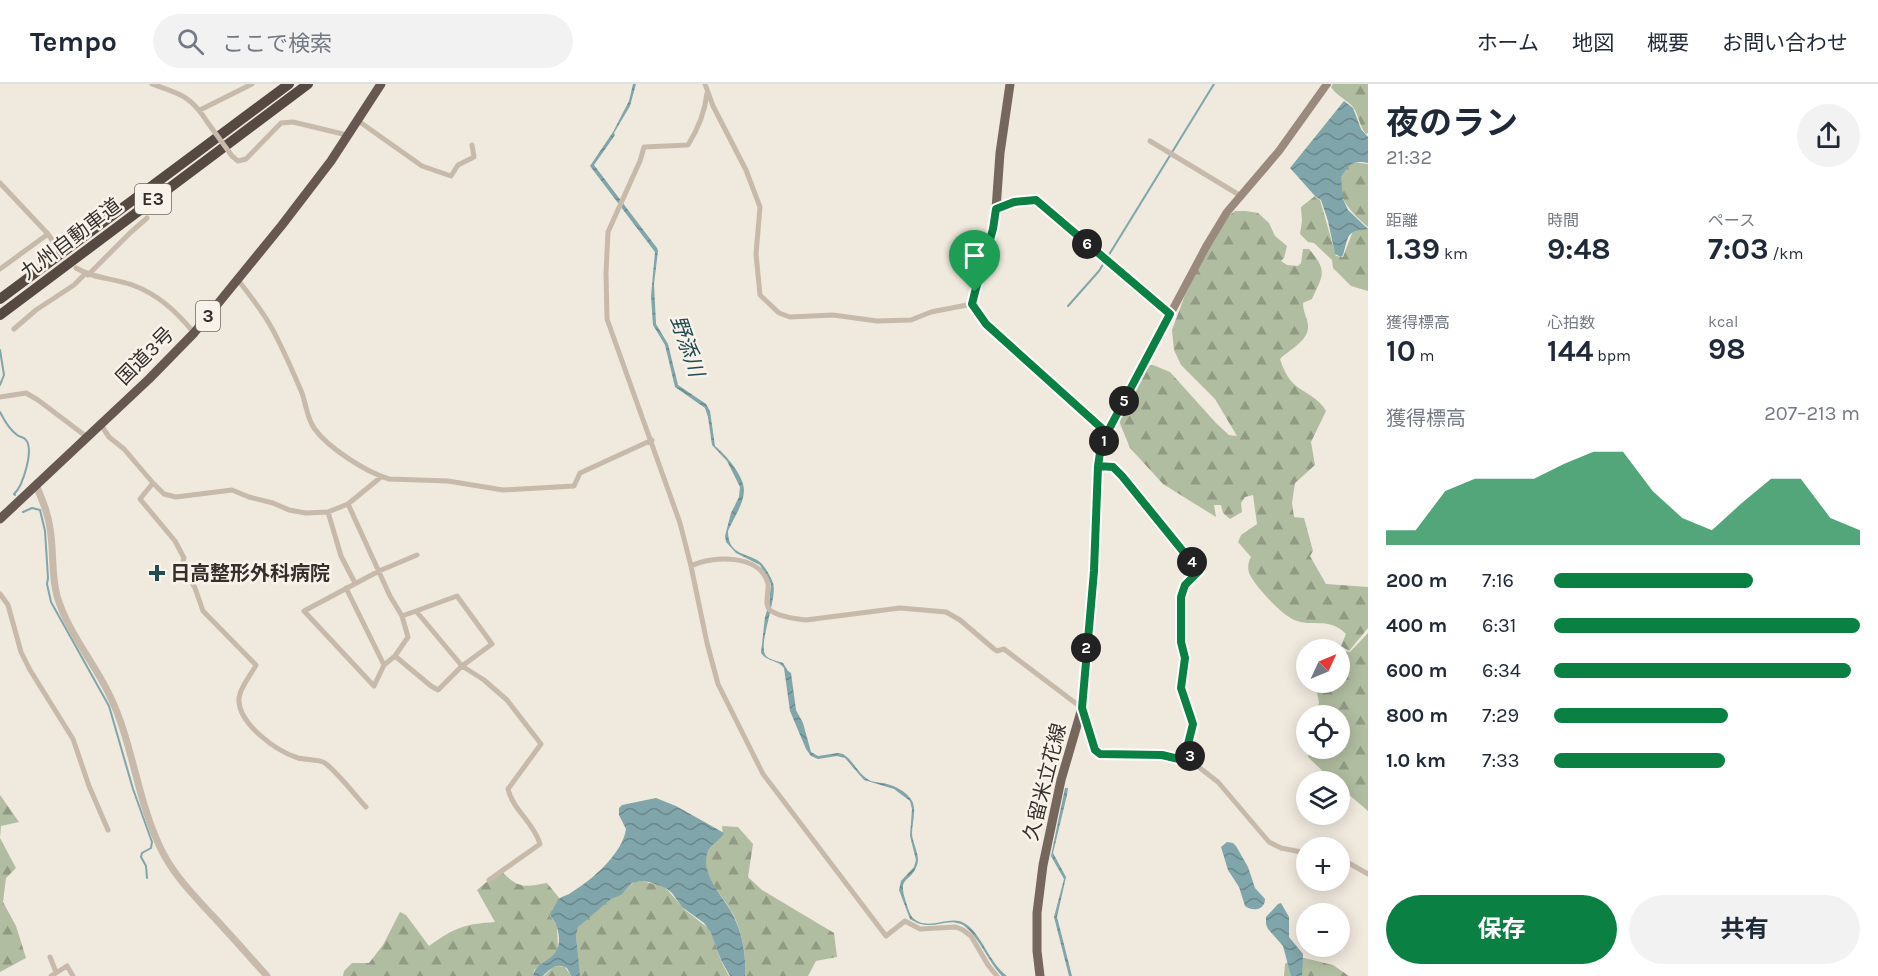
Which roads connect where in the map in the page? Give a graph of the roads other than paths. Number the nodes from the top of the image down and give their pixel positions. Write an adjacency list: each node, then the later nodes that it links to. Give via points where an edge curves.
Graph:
1 (152, 84): 10 (street, via 182,95)
2 (252, 84): 10 (street)
3 (289, 84): 25 (highway, 九州自動車道 / E3)
4 (308, 84): 28 (highway, 九州自動車道 / E3)
5 (381, 84): 11 (highway, 国道3号 / 3)
6 (705, 84): 9 (street)
7 (1010, 84): 17 (main road)
8 (1327, 84): 16 (main road, via 1280,151)
9 (707, 93): 26 (street, via 760,207 756,254 760,295 779,313 790,317 833,315 896,322); 35 (street, via 698,130 688,145 644,147 608,232 607,319)
10 (200, 110): 12 (street, bridge, via 238,161 246,159 280,123 293,122)
11 (357, 120): 12 (highway, 国道3号 / 3); 14 (street, via 422,166 451,176 458,165 474,157)
12 (347, 135): 24 (highway, 国道3号 / 3)
13 (1150, 141): 16 (street)
14 (472, 145)
15 (0, 183): 19 (street)
16 (1241, 196): 27 (main road, via 1207,245)
17 (996, 209): 26 (main road); 27 (street, via 1036,200)
18 (147, 218): 23 (street)
19 (48, 234): 20 (street); 22 (street)
20 (57, 247)
21 (75, 268): 23 (street)
22 (0, 269)
23 (87, 274): 29 (street); 30 (street, via 134,285 155,296 182,317)
24 (238, 280): 30 (highway, 国道3号 / 3); 37 (street, via 276,335 312,426 337,452)
25 (0, 299)
26 (972, 304): 33 (main road, via 986,324)
27 (1170, 314): 33 (main road)
28 (0, 315)
29 (14, 329)
30 (194, 333): 32 (highway, 国道3号 / 3)
31 (0, 397): 34 (street, via 26,393)
32 (101, 425): 34 (highway, 国道3号 / 3); 38 (street)
33 (1107, 433): 36 (main road, 久留米立花線)
34 (87, 437): 39 (highway, 国道3号 / 3)
35 (652, 440): 37 (street, via 580,473 574,486 503,490 448,481); 44 (street)
36 (1098, 466): 54 (main road, 久留米立花線); 55 (street, via 1113,467 1122,476 1199,571 1185,585 1181,597 1185,658 1181,688 1193,724 1188,744)
37 (381, 477): 40 (street)
38 (153, 483): 41 (street, via 164,494 176,497 232,490 289,510); 56 (street, via 140,499 176,541 203,612 256,665 239,699 242,715 256,732 280,750 297,758 323,761)
39 (36, 485): 42 (highway, 国道3号 / 3); 66 (street, via 51,529 57,596 110,696 160,848 188,890)
40 (348, 504): 41 (street); 45 (street)
41 (328, 512): 46 (street, via 341,556)
42 (0, 519)
43 (417, 555): 45 (street)
44 (691, 566): 54 (street, via 728,559 753,564 767,582 770,610 791,618 806,620 900,608 946,612 996,651 1004,650); 67 (street, via 718,684 763,774 797,820 886,936 905,921 920,929 956,927 971,936)
45 (379, 571): 46 (street); 50 (street)
46 (355, 583): 47 (street)
47 (346, 588): 52 (street); 52 (street, via 304,611 374,686)
48 (0, 594): 57 (street, via 8,605 30,670 73,739)
49 (416, 611): 50 (street); 53 (street); 53 (street, via 457,596 492,644)
50 (402, 616): 51 (street, via 408,637)
51 (395, 656): 52 (street); 53 (street, via 438,690)
52 (384, 665)
53 (462, 666): 61 (street, via 507,700 541,744 508,789 540,844)
54 (1082, 708): 55 (street, via 1095,750 1100,754 1162,755); 64 (main road, 久留米立花線, via 1061,780 1043,865 1036,913)
55 (1191, 762): 58 (street, via 1218,782 1269,842)
56 (366, 807)
57 (108, 830)
58 (1296, 851)
59 (1350, 864): 60 (street)
60 (1368, 874)
61 (489, 880)
62 (50, 957): 63 (street)
63 (54, 974): 65 (street, via 67,966)
64 (1038, 975)
65 (73, 976)
66 (267, 976)
67 (997, 976)

